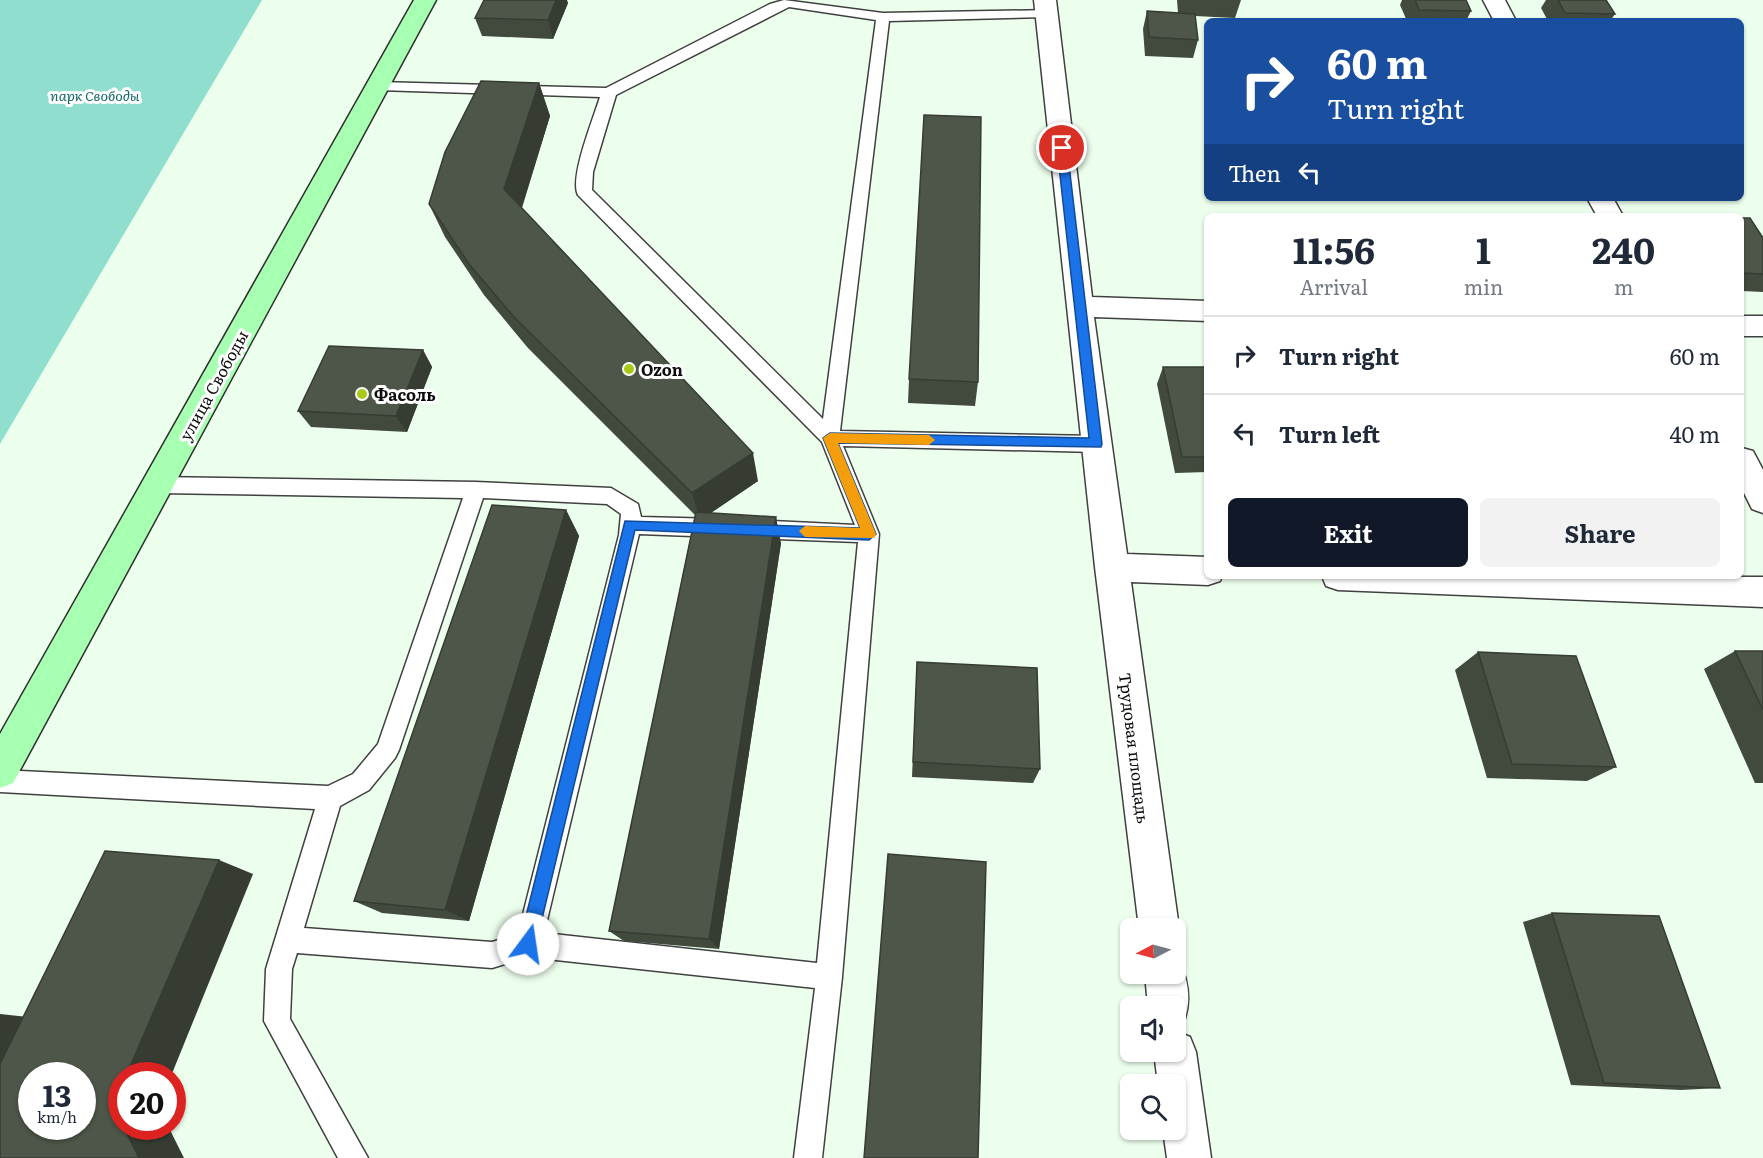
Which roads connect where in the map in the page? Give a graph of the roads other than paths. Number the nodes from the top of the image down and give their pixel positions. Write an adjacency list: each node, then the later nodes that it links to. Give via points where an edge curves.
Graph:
1 (425, 0): 8 (main road, улица Свободы)
2 (914, 0): 5 (lane)
3 (1494, 0): 7 (street)
4 (1046, 7): 5 (lane); 10 (street, Трудовая площадь)
5 (914, 16): 6 (lane)
6 (884, 17): 9 (lane, via 788,3); 14 (lane)
7 (1503, 18)
8 (378, 86): 9 (lane); 17 (main road, улица Свободы)
9 (609, 93): 14 (lane, via 585,172 584,191)
10 (1079, 306): 11 (street); 15 (street, Трудовая площадь)
11 (1204, 311)
12 (1744, 326): 13 (street)
13 (1763, 326)
14 (830, 438): 15 (lane); 21 (lane)
15 (1096, 444): 22 (street, Трудовая площадь)
16 (1744, 464): 19 (street)
17 (158, 485): 18 (lane); 26 (main road, улица Свободы)
18 (476, 490): 20 (lane, via 611,496 631,510); 28 (lane, via 387,750 361,782)
19 (1763, 500)
20 (630, 525): 21 (lane); 31 (lane)
21 (869, 534): 32 (lane)
22 (1112, 567): 23 (street); 29 (street, Трудовая площадь)
23 (1204, 571)
24 (1418, 579): 25 (street)
25 (1763, 592)
26 (0, 770)
27 (0, 781): 28 (lane)
28 (330, 798): 30 (lane)
29 (1158, 918)
30 (288, 940): 31 (lane, via 492,955); 34 (lane, via 279,969 277,1021)
31 (528, 944): 32 (lane)
32 (829, 976): 35 (lane)
33 (1176, 1062): 36 (street)
34 (354, 1158)
35 (808, 1158)
36 (1189, 1158)

